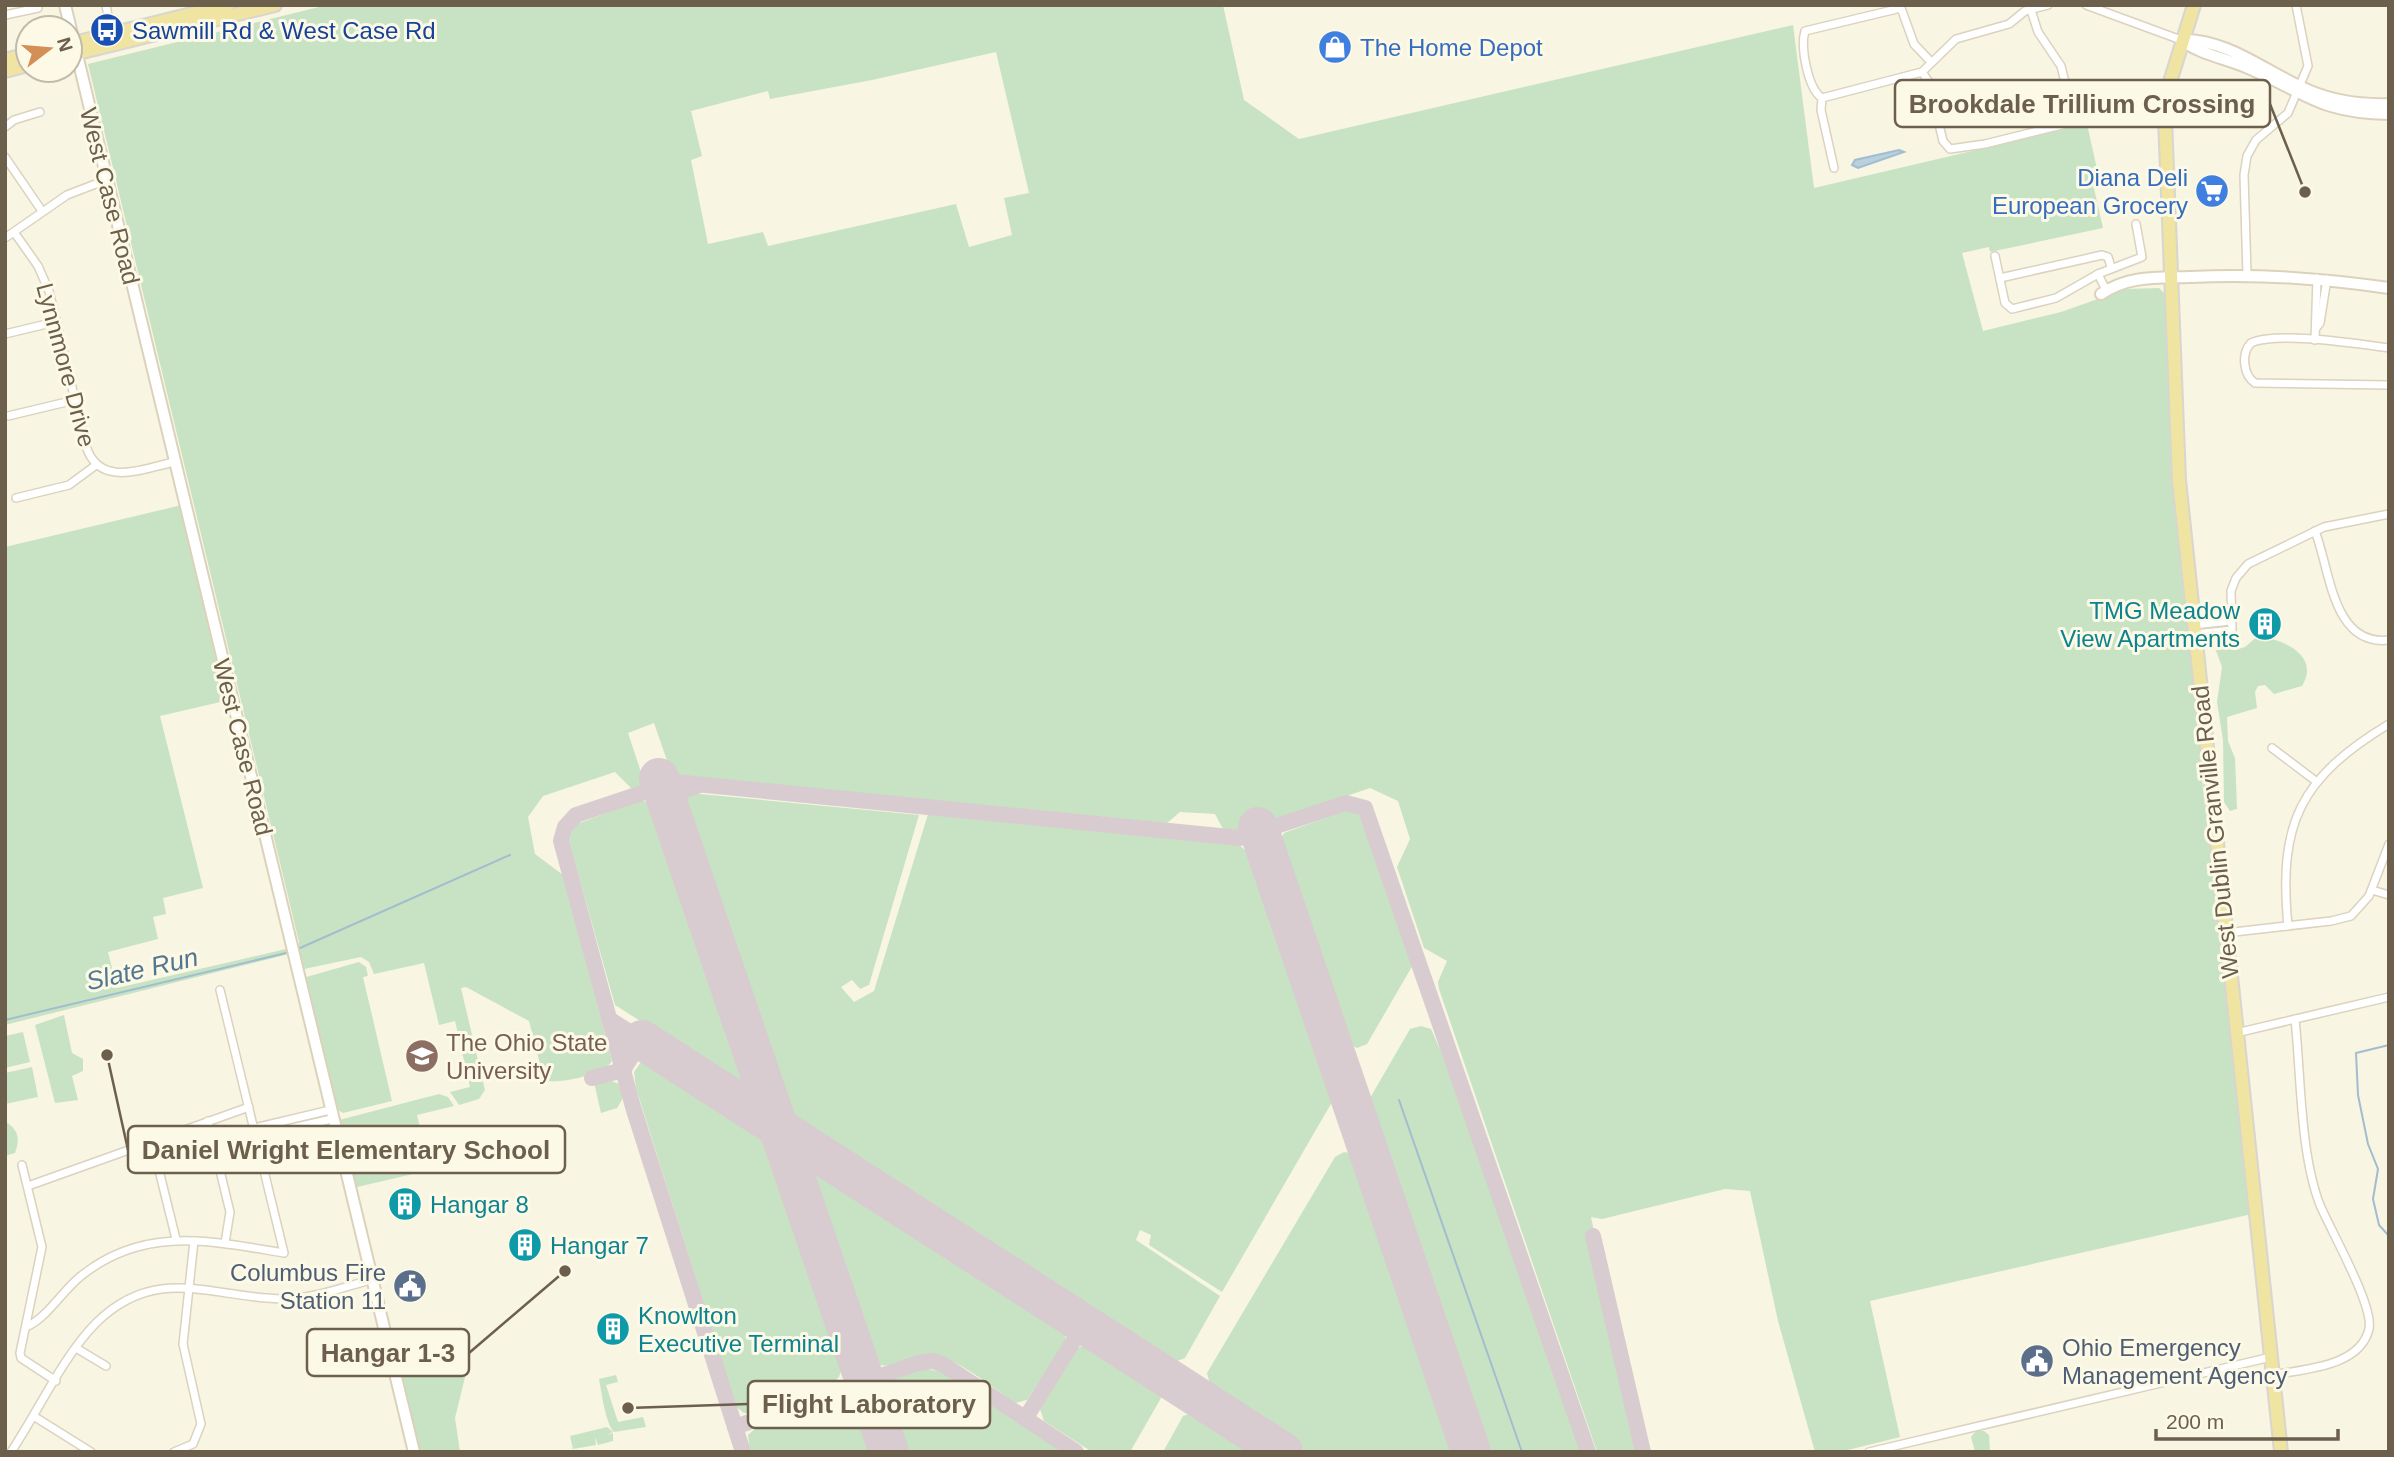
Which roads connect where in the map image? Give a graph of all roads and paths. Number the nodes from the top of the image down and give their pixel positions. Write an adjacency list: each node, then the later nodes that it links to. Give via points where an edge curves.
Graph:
1 (106, 5): 12 (street)
2 (228, 5): 14 (main road)
3 (275, 5): 15 (main road)
4 (2048, 5): 10 (street)
5 (2086, 5): 9 (street)
6 (2194, 5): 13 (main road, West Dublin Granville Road)
7 (2296, 5): 19 (street, via 2308,58)
8 (38, 8): 11 (street)
9 (2100, 8): 13 (street)
10 (2031, 10): 16 (street, via 2014,22 1955,39); 17 (street, via 2038,32 2061,66 2073,115 2070,123 1977,146 1945,146 1929,82)
11 (5, 15)
12 (108, 16)
13 (2181, 40): 19 (main road, via 2197,39 2249,59); 36 (main road, West Dublin Granville Road, via 2165,118)
14 (84, 46)
15 (84, 46)
16 (1931, 62): 17 (street); 20 (street, via 1914,44 1906,15 1897,7 1808,28 1803,40 1812,90)
17 (1922, 72): 20 (street)
18 (81, 84): 27 (main road, West Case Road)
19 (2299, 91): 21 (main road); 23 (main road, via 2338,110); 35 (street, via 2284,117 2252,144 2245,164)
20 (1822, 98): 26 (street)
21 (2389, 104)
22 (40, 112): 24 (street)
23 (2389, 114)
24 (5, 127)
25 (5, 158): 28 (street)
26 (1834, 168)
27 (106, 180): 28 (street, via 74,191); 48 (main road, West Case Road)
28 (43, 211): 30 (street)
29 (2136, 224): 33 (street, via 2142,257)
30 (14, 232): 31 (street); 41 (street, Lynnmore Drive, via 43,277)
31 (5, 238)
32 (1995, 256): 37 (street)
33 (2111, 267): 34 (street); 37 (street, via 2108,257 2102,255)
34 (2098, 274): 37 (street, via 2056,298 2012,309 2006,305); 40 (street)
35 (2247, 274): 36 (main road); 38 (main road)
36 (2171, 277): 40 (main road, via 2138,278); 54 (main road, West Dublin Granville Road, via 2179,480)
37 (2000, 278)
38 (2322, 279): 39 (main road); 43 (street)
39 (2389, 288)
40 (2104, 292)
41 (55, 322): 42 (street); 46 (street, Lynnmore Drive)
42 (5, 334)
43 (2315, 340): 44 (street); 45 (street, via 2258,340 2247,347 2246,373 2255,383)
44 (2389, 348)
45 (2389, 385)
46 (75, 400): 47 (street); 49 (street, Lynnmore Drive)
47 (8, 416)
48 (174, 462): 49 (street, Lynnmore Drive, via 119,474); 69 (main road, West Case Road)
49 (96, 466): 50 (street, via 69,485)
50 (16, 498)
51 (2389, 514): 52 (street)
52 (2315, 531): 53 (street, via 2243,568 2231,591); 55 (street, via 2332,590 2350,625 2363,637)
53 (2230, 621): 54 (street); 54 (street, via 2232,630)
54 (2194, 630): 63 (main road, West Dublin Granville Road)
55 (2389, 640)
56 (2389, 724): 58 (street, via 2348,750)
57 (2272, 748): 58 (street)
58 (2317, 782): 62 (street, via 2298,813 2286,849)
59 (2389, 844): 60 (street)
60 (2372, 890): 61 (street); 62 (street, via 2361,908 2347,918)
61 (2389, 895)
62 (2288, 926): 63 (street)
63 (2225, 933): 67 (main road, West Dublin Granville Road)
64 (220, 990): 68 (street)
65 (2389, 997): 66 (street)
66 (2295, 1019): 67 (street); 84 (street, via 2311,1176 2365,1302 2369,1328 2360,1346 2344,1359)
67 (2235, 1033): 82 (main road, West Dublin Granville Road)
68 (249, 1107): 70 (street); 71 (street)
69 (331, 1115): 71 (street); 78 (main road, West Case Road)
70 (208, 1121): 72 (street); 77 (street, via 230,1212)
71 (255, 1132): 77 (street, via 284,1253)
72 (152, 1142): 74 (street); 75 (street)
73 (22, 1165): 74 (street)
74 (28, 1186): 80 (street, via 42,1247)
75 (176, 1238): 76 (street); 80 (street, via 121,1252 93,1266)
76 (194, 1241): 77 (street); 79 (street)
77 (225, 1243)
78 (371, 1280): 79 (street, via 290,1298); 90 (main road, West Case Road)
79 (191, 1287): 81 (street, via 150,1292 120,1305 94,1325); 89 (street, via 184,1344 201,1418 196,1440)
80 (26, 1327): 85 (street, via 21,1359)
81 (76, 1348): 83 (street); 85 (street)
82 (2271, 1357): 84 (main road, West Dublin Granville Road); 91 (street)
83 (106, 1366)
84 (2273, 1375): 92 (main road, West Dublin Granville Road)
85 (56, 1381): 86 (street)
86 (35, 1417): 87 (street); 88 (street)
87 (11, 1452)
88 (91, 1452)
89 (174, 1452)
90 (414, 1452)
91 (1869, 1452)
92 (2281, 1452)

